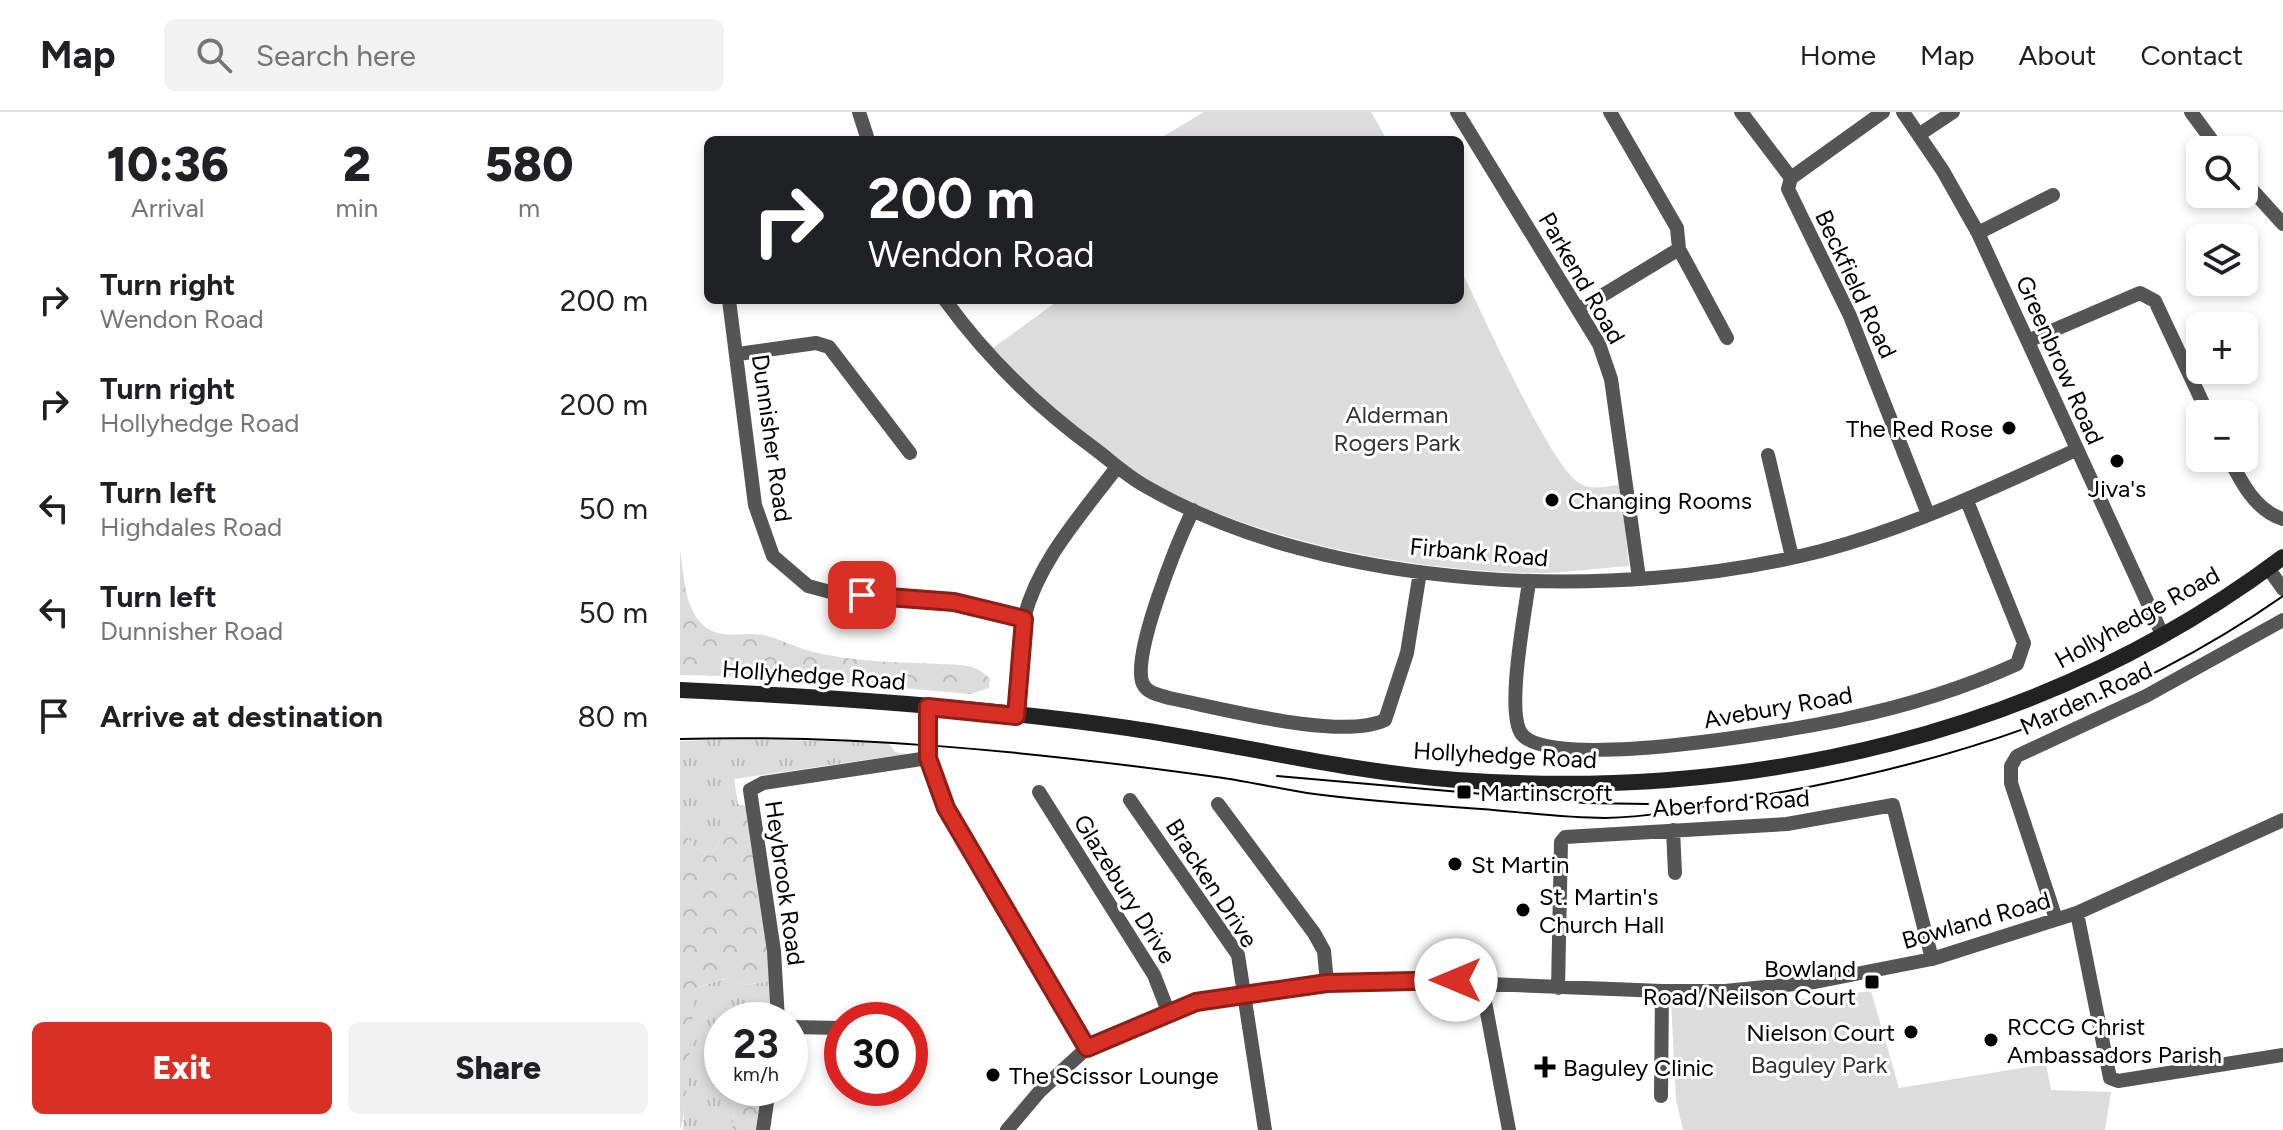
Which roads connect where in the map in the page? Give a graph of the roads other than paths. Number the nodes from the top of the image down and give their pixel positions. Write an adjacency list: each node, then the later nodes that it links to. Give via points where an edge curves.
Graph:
1 (859, 112): 10 (street)
2 (1457, 112): 20 (street, Parkend Road)
3 (1610, 112): 17 (street, via 1677,228)
4 (1741, 112): 12 (street)
5 (1883, 112): 12 (street)
6 (1903, 112): 9 (street, Greenbrow Road)
7 (1953, 112): 9 (street)
8 (2191, 112): 11 (street)
9 (1920, 134): 16 (street, Greenbrow Road)
10 (867, 136)
11 (2209, 136)
12 (1791, 178): 32 (street, Beckfield Road, via 1788,189 1850,316)
13 (2053, 195): 16 (street)
14 (2258, 196): 15 (street)
15 (2283, 224)
16 (1978, 233): 22 (street, Greenbrow Road)
17 (1679, 249): 20 (street); 21 (street)
18 (730, 304): 23 (street, Dunnisher Road)
19 (948, 304): 28 (street, Firbank Road, via 1016,386)
20 (1580, 309): 38 (street, Parkend Road, via 1611,379)
21 (1727, 338)
22 (2028, 341): 24 (street, via 2140,293 2155,301); 25 (street, Greenbrow Road)
23 (738, 354): 26 (street, via 816,343 829,347); 41 (street, Dunnisher Road, via 755,505 773,556 788,570 808,586 834,593 954,602)
24 (2201, 400)
25 (2076, 450): 30 (street, Firbank Road); 43 (street, Greenbrow Road)
26 (910, 453)
27 (1768, 455): 34 (street)
28 (1117, 467): 31 (street, Firbank Road); 41 (street, via 1053,553)
29 (2238, 472): 33 (street, via 2269,515)
30 (1967, 501): 32 (street, Firbank Road); 39 (street, Avebury Road, via 2024,643 2017,664 1925,698 1779,731 1704,743 1609,749 1545,749 1530,743 1516,722)
31 (1193, 510): 37 (street, Firbank Road, via 1280,541); 37 (street, via 1170,559 1141,673 1150,692 1169,698 1370,728 1385,720 1407,653)
32 (1928, 514): 34 (street, Firbank Road)
33 (2283, 519)
34 (1792, 557): 38 (street, Firbank Road, via 1713,572)
35 (2283, 557): 36 (street, Hollyhedge Road)
36 (2268, 568): 40 (street); 43 (street, Hollyhedge Road)
37 (1420, 572): 39 (street, Firbank Road)
38 (1639, 578): 39 (street, Firbank Road)
39 (1529, 582)
40 (2283, 589)
41 (1024, 619): 46 (street)
42 (2283, 620): 55 (street, Marden Road, via 2146,696 2017,756 2011,783)
43 (2162, 634): 46 (street, Hollyhedge Road, via 2051,691 1936,732 1841,757 1680,781 1558,786 1455,780)
44 (680, 690): 45 (street, Hollyhedge Road)
45 (928, 707): 46 (street, Hollyhedge Road); 47 (street)
46 (1016, 716)
47 (928, 758): 62 (street, Heybrook Road, via 763,783 750,790); 64 (street, via 956,829)
48 (1039, 792): 63 (street, Glazebury Drive, via 1154,975)
49 (1130, 800): 61 (street, Bracken Drive, via 1238,955)
50 (1218, 804): 57 (street, via 1314,933 1324,951)
51 (2281, 825): 54 (street, Bowland Road)
52 (1673, 830): 53 (street); 56 (street, Aberford Road, via 1787,824 1893,805); 59 (street, Aberford Road, via 1562,839)
53 (1675, 873)
54 (2077, 913): 55 (street, Bowland Road); 65 (street, via 2110,1078 2118,1081)
55 (2056, 919): 56 (street, Bowland Road)
56 (1932, 959): 60 (street, Bowland Road, via 1814,982)
57 (1327, 983): 58 (street, Bowland Road, via 1456,980); 61 (street, Bowland Road)
58 (1482, 986): 59 (street, Bowland Road); 71 (street)
59 (1558, 988): 60 (street, Bowland Road)
60 (1662, 991): 66 (street)
61 (1245, 994): 63 (street, Bowland Road); 70 (street, Bracken Drive)
62 (777, 1002)
63 (1168, 1011): 64 (street, Bowland Road)
64 (1087, 1048): 69 (street, Bowland Road)
65 (2283, 1055)
66 (1661, 1096)
67 (766, 1106): 68 (street)
68 (763, 1130)
69 (1007, 1130)
70 (1265, 1130)
71 (1509, 1130)

